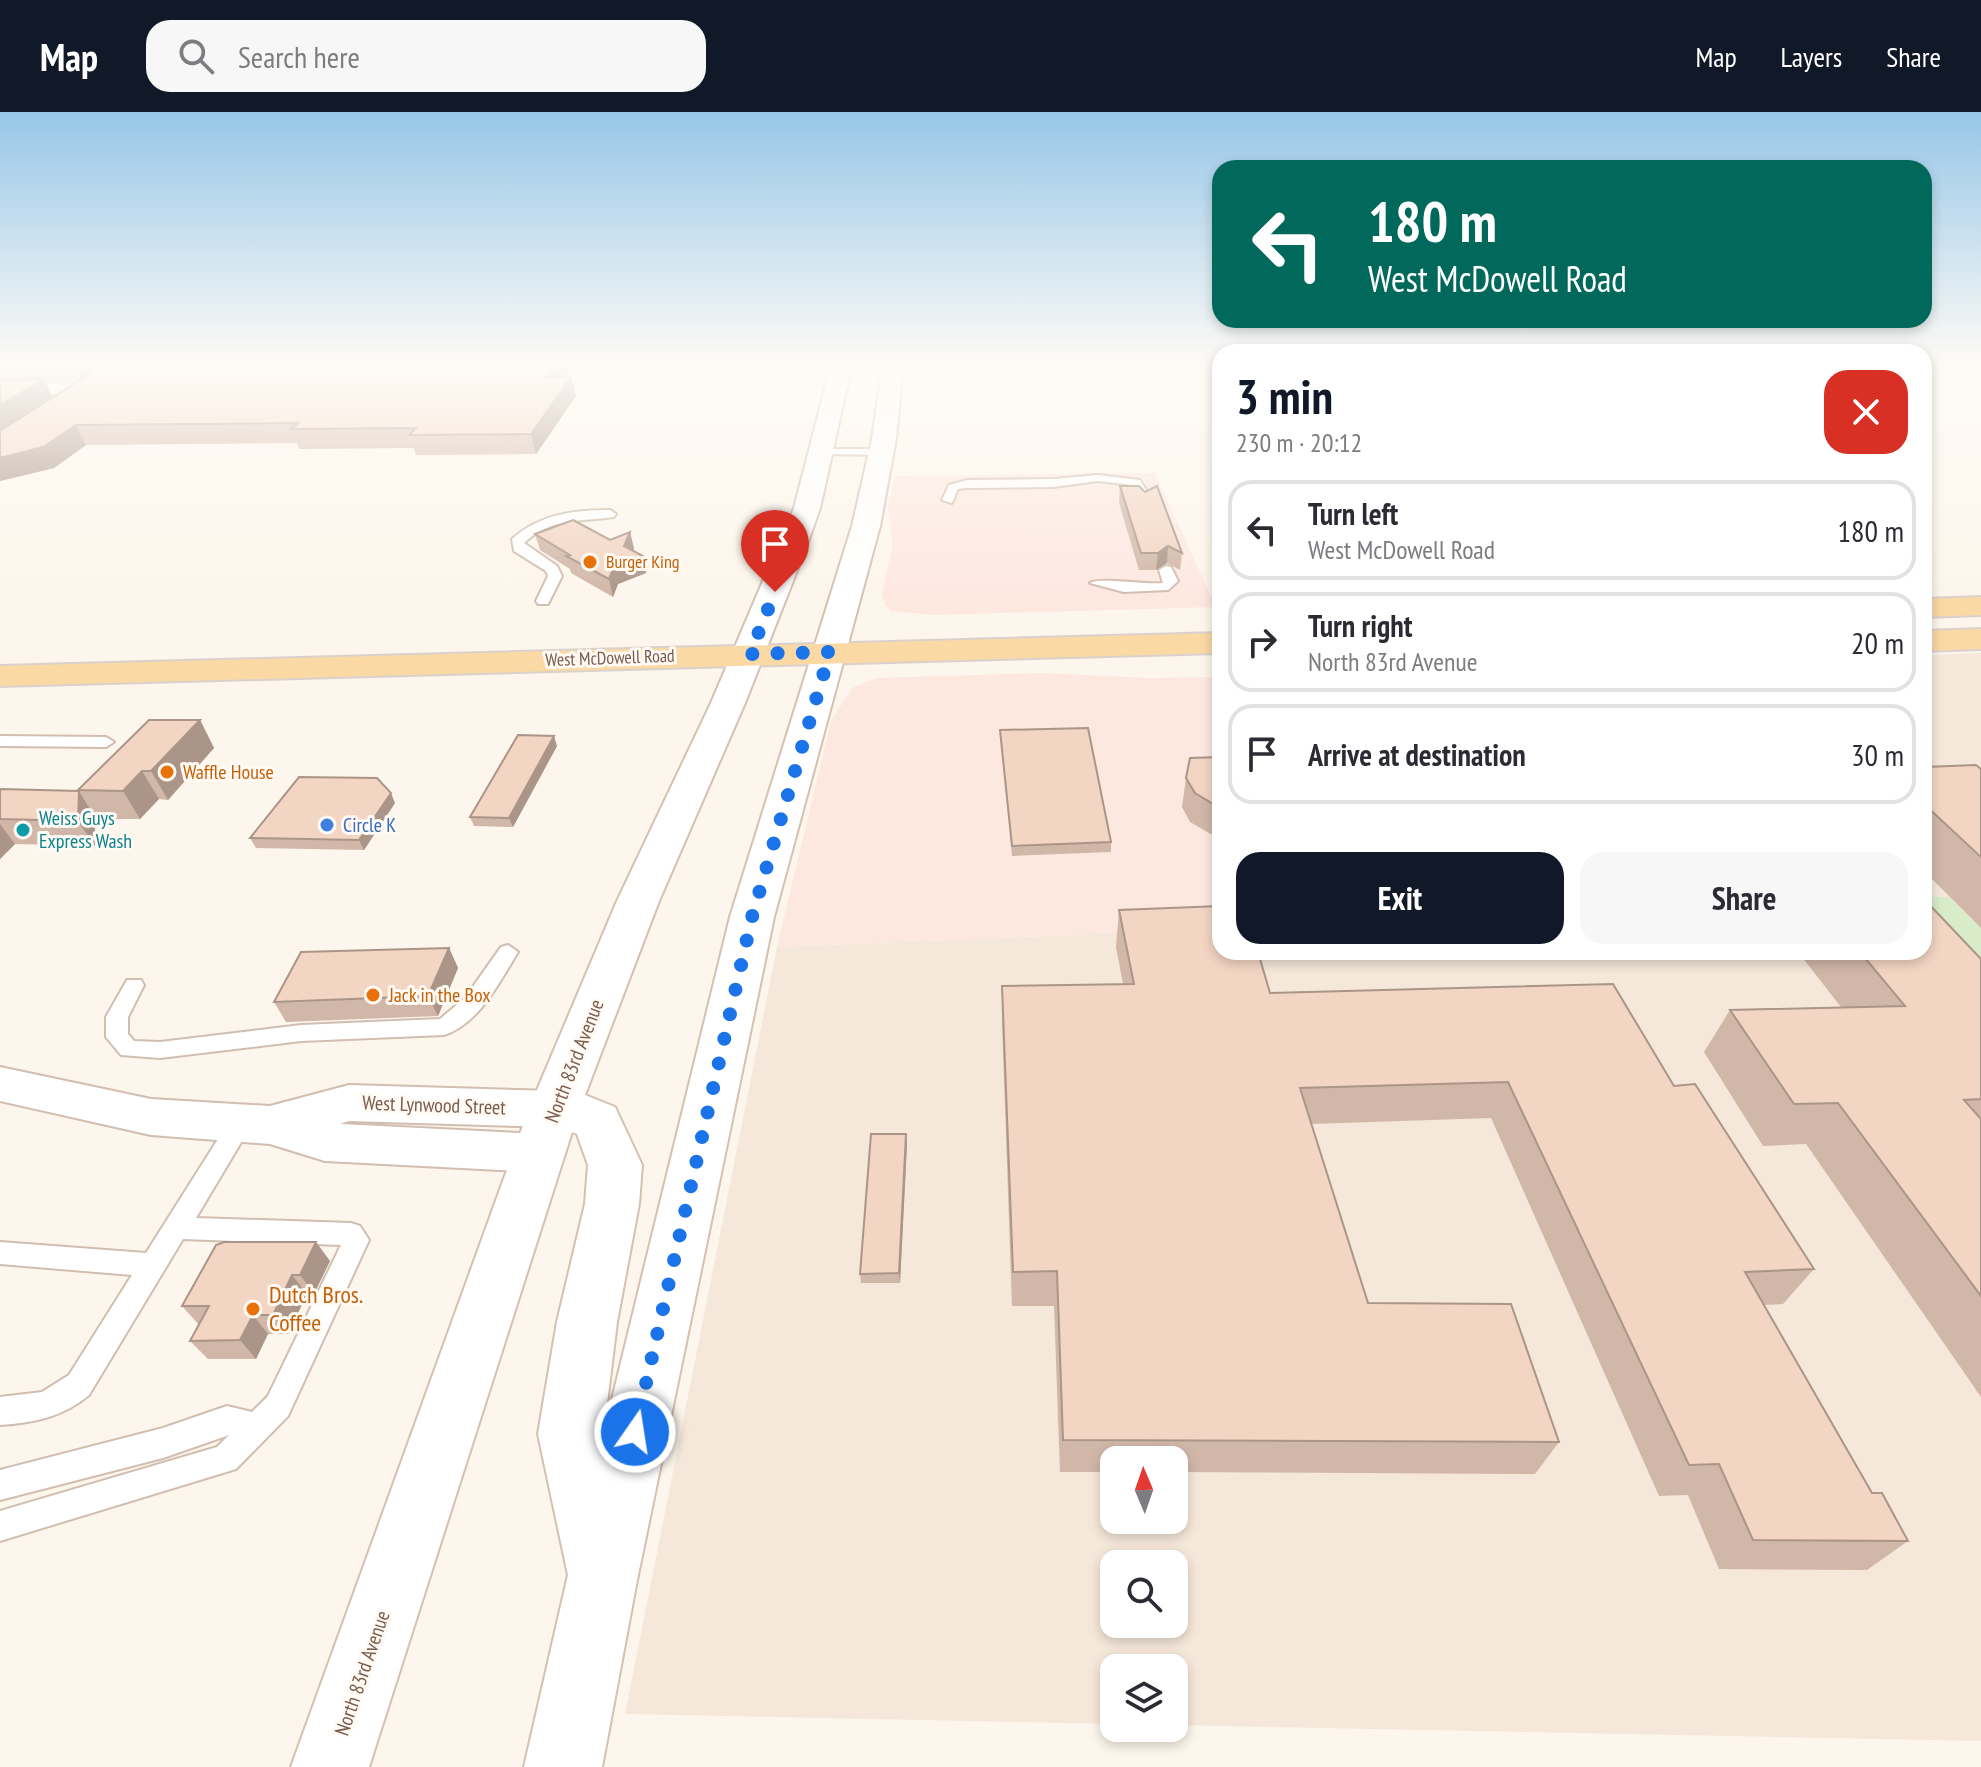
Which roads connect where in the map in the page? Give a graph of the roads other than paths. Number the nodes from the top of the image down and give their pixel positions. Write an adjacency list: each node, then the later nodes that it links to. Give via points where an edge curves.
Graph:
1 (824, 442): 3 (main road, North 83rd Avenue)
2 (883, 442): 4 (main road)
3 (822, 451): 4 (lane); 17 (main road, North 83rd Avenue, via 797,536)
4 (882, 452): 16 (main road)
5 (948, 500): 6 (lane, via 953,487 967,484 1098,478 1136,482)
6 (1147, 502)
7 (610, 514): 10 (lane, via 580,513 549,521 517,542 552,569 555,576)
8 (1166, 570): 9 (lane, via 1171,581 1159,588)
9 (1097, 583)
10 (543, 601)
11 (1981, 606): 12 (main road)
12 (1932, 608)
13 (1981, 639): 14 (main road)
14 (1932, 641)
15 (1212, 643): 16 (main road, West McDowell Road)
16 (830, 652): 17 (main road, West McDowell Road); 33 (main road, via 752,917)
17 (750, 654): 18 (main road, West McDowell Road); 25 (main road, North 83rd Avenue, via 634,909)
18 (0, 676)
19 (0, 741): 20 (lane)
20 (106, 742)
21 (508, 952): 22 (lane, via 465,1011 444,1027 129,1049 117,1037 117,1017)
22 (134, 985)
23 (0, 1084): 24 (street, West Lynwood Street, via 151,1117)
24 (255, 1125): 25 (street, West Lynwood Street, via 325,1142); 26 (lane)
25 (547, 1131): 33 (main road, via 579,1113 597,1121 615,1165 570,1434); 34 (main road, North 83rd Avenue)
26 (176, 1228): 28 (lane); 30 (lane, via 351,1234 356,1240 278,1406)
27 (0, 1253): 28 (lane)
28 (153, 1265): 29 (lane, via 79,1385 38,1409)
29 (0, 1411)
30 (258, 1428): 31 (lane, via 227,1420 163,1443); 32 (lane, via 226,1459)
31 (0, 1485)
32 (0, 1526)
33 (602, 1580): 35 (main road)
34 (336, 1750)
35 (563, 1767)

